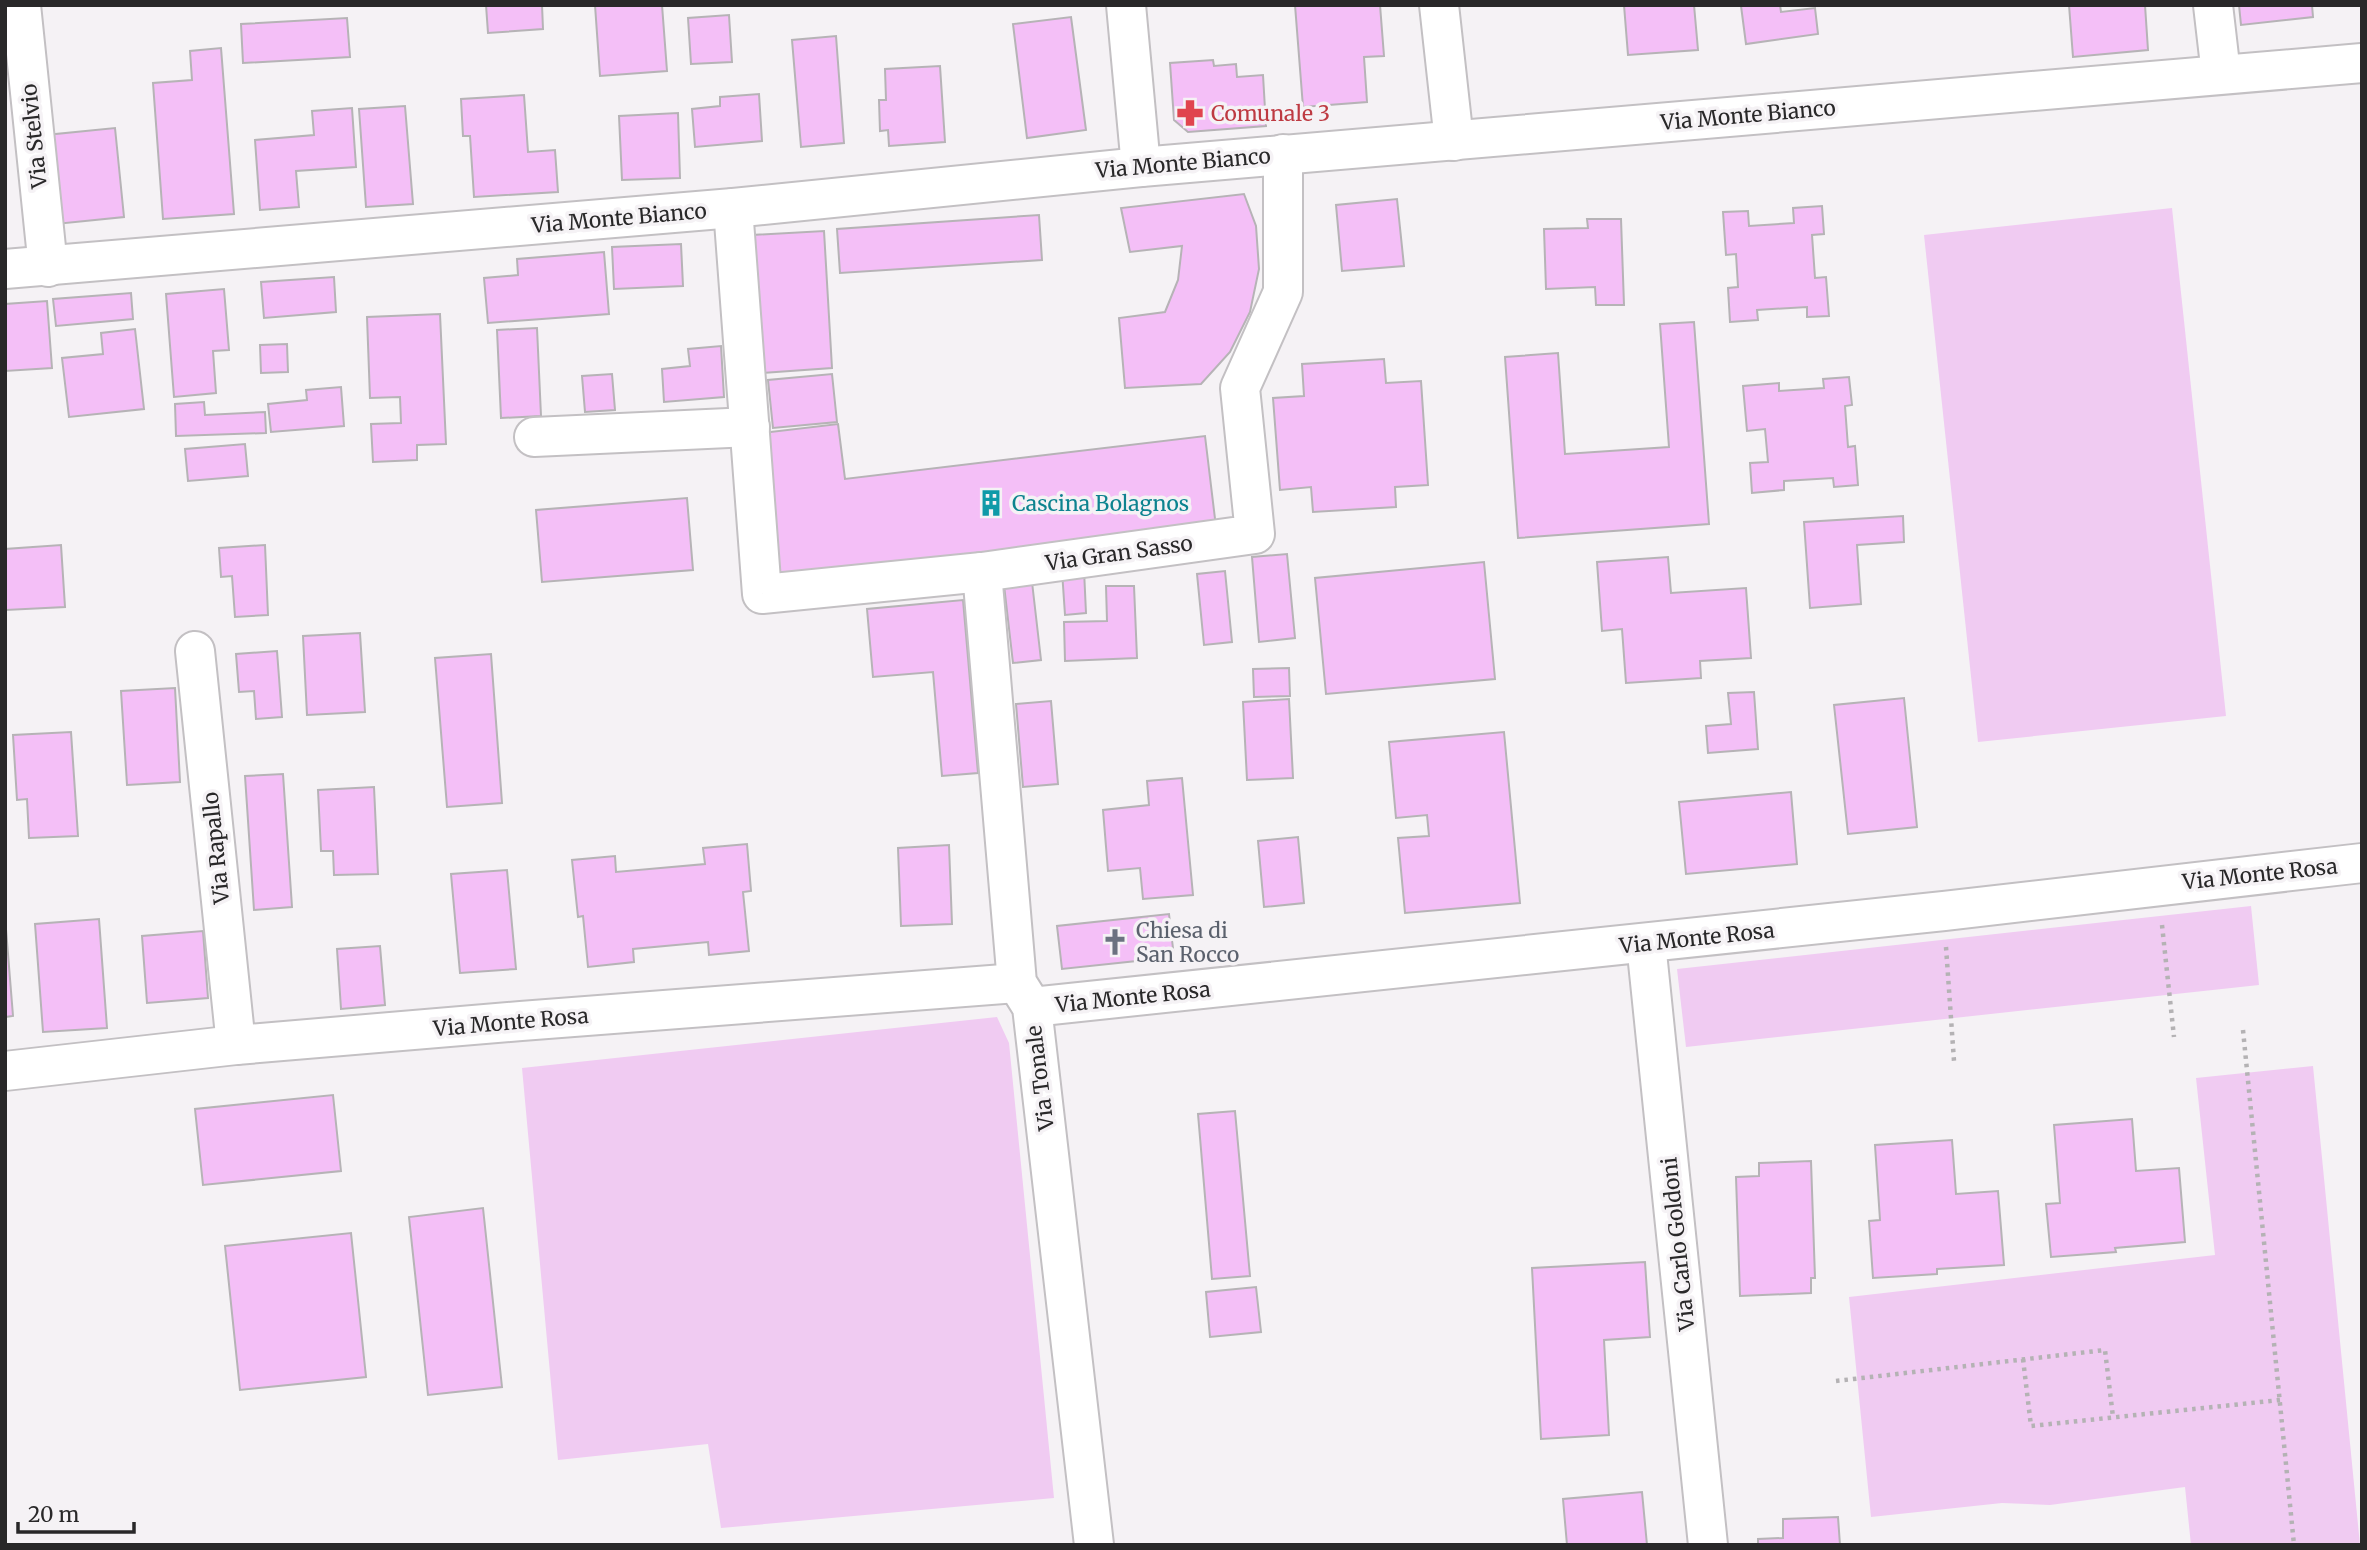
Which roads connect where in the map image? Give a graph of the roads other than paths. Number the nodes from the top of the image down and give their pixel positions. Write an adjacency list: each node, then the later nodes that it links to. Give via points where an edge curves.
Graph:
1 (21, 5): 11 (street, Via Stelvio)
2 (1126, 5): 9 (street)
3 (1439, 5): 7 (street)
4 (2213, 5): 6 (street)
5 (2362, 63): 6 (street, Via Monte Bianco)
6 (2221, 74): 7 (street, Via Monte Bianco)
7 (1454, 141): 8 (street, Via Monte Bianco)
8 (1283, 154): 9 (street, Via Monte Bianco); 15 (street, Via Gran Sasso, via 1283,292 1240,388 1255,534)
9 (1141, 167): 10 (street, Via Monte Bianco)
10 (733, 208): 11 (street, Via Monte Bianco); 13 (street)
11 (48, 267): 12 (street, Via Monte Bianco)
12 (5, 269)
13 (750, 427): 14 (street); 15 (street, Via Gran Sasso, via 762,594)
14 (534, 437)
15 (982, 572): 19 (street, Via Tonale)
16 (195, 651): 20 (street, Via Rapallo)
17 (2362, 863): 18 (street, Via Monte Rosa)
18 (1646, 943): 19 (street, Via Monte Rosa); 23 (street, Via Carlo Goldoni)
19 (1024, 995): 20 (street, Via Monte Rosa, via 507,1022); 22 (street, Via Tonale)
20 (236, 1045): 21 (street, Via Monte Rosa)
21 (5, 1070)
22 (1094, 1545)
23 (1709, 1545)

